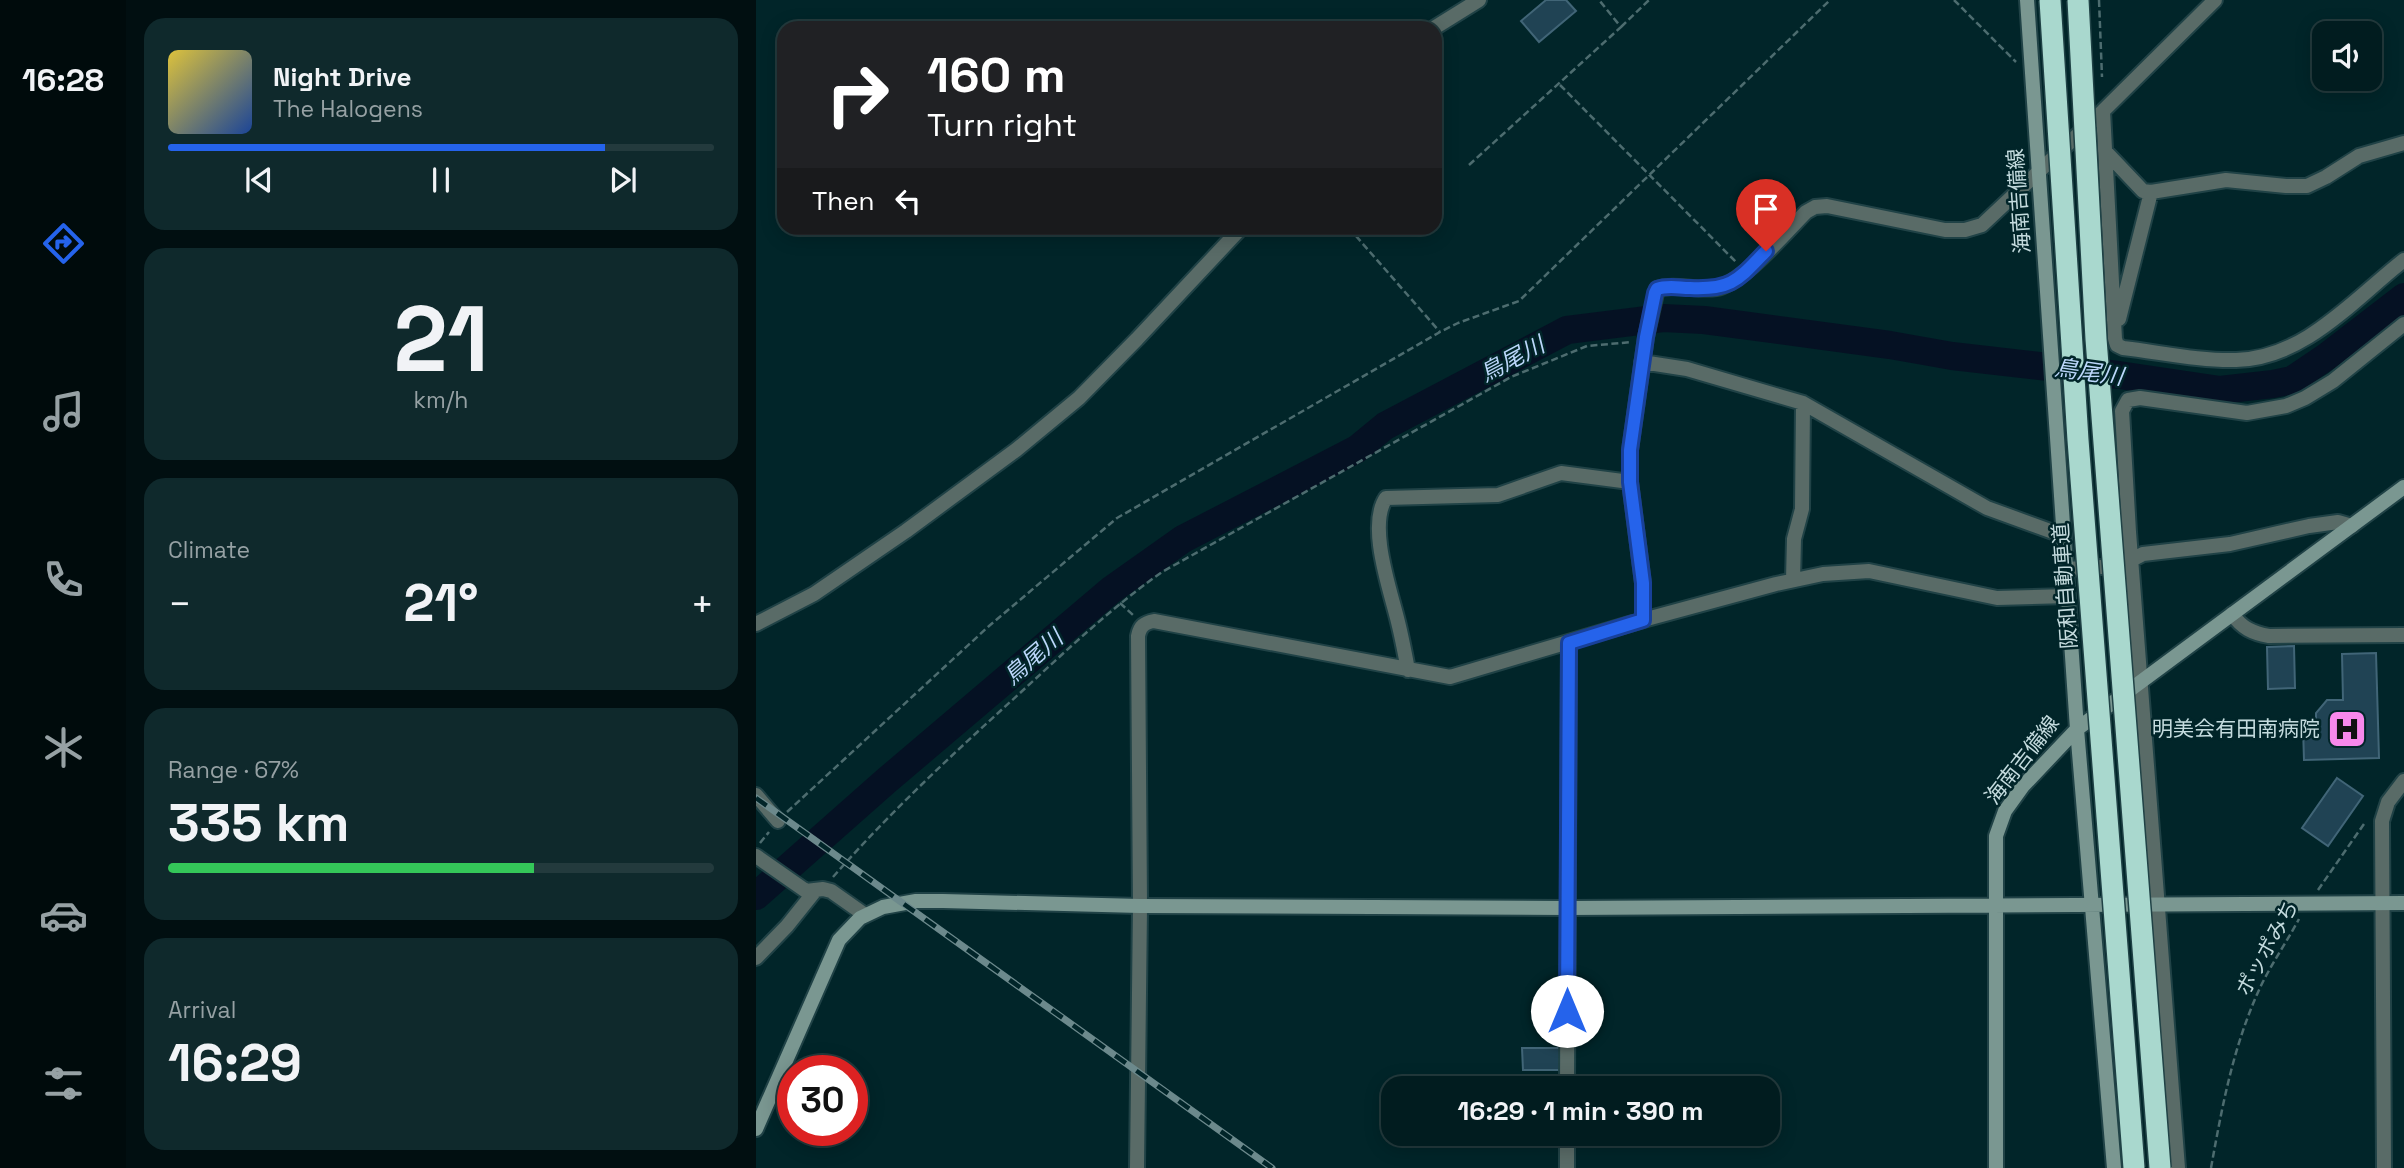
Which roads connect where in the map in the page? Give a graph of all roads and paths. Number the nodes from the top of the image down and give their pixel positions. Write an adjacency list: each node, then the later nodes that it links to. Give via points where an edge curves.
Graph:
1 (1479, 0): 11 (street)
2 (1599, 0): 12 (path)
3 (1649, 0): 12 (path)
4 (1830, 0): 21 (path)
5 (1954, 0): 13 (path)
6 (2027, 0): 20 (street, 海南吉備線)
7 (2050, 0): 75 (highway, 阪和自動車道, bridge, via 2078,440)
8 (2078, 0): 76 (highway, bridge, via 2106,477)
9 (2099, 0): 14 (path)
10 (2215, 0): 16 (street)
11 (1442, 23)
12 (1621, 27): 15 (path)
13 (2017, 62)
14 (2102, 83)
15 (1560, 85): 19 (path); 21 (path)
16 (2103, 111): 18 (street); 20 (street)
17 (2404, 143): 22 (street, via 2359,156 2307,186 2226,180)
18 (2105, 151): 22 (street, via 2143,191); 27 (street)
19 (1469, 165)
20 (2038, 171): 26 (street, via 1982,225 1965,230 1815,207); 36 (street, 海南吉備線)
21 (1649, 175): 26 (path); 29 (path, via 1519,301)
22 (2151, 192): 27 (street)
23 (1234, 235): 44 (street, via 1079,398 1016,450 814,594)
24 (1355, 235): 29 (path)
25 (2404, 260): 27 (street, via 2305,340 2264,356 2234,360 2123,348 2117,345)
26 (1745, 272): 30 (street, via 1714,289 1657,289)
27 (2114, 324)
28 (2404, 324): 37 (street, via 2333,381 2286,406 2247,413 2128,400 2121,420)
29 (1440, 332): 54 (path, via 1117,518 989,626)
30 (1646, 340): 31 (street); 41 (path, via 1587,346 1511,377 1162,572)
31 (1642, 362): 32 (street, via 1687,369); 33 (street)
32 (1803, 403): 36 (street, via 1987,508); 39 (street, via 1802,509 1794,539)
33 (1630, 482): 43 (street); 48 (street, via 1561,473 1497,495 1386,498 1381,508 1380,546)
34 (2404, 487): 35 (street)
35 (2352, 526): 37 (street, via 2337,522); 42 (street)
36 (2064, 536): 38 (street, 海南吉備線)
37 (2131, 559): 38 (street, via 2120,566); 49 (street)
38 (2066, 569): 40 (street, 海南吉備線)
39 (1793, 580): 40 (street, via 1869,571 1997,598); 43 (street)
40 (2068, 597): 50 (street, 海南吉備線)
41 (1120, 603): 45 (path); 57 (path, via 958,749)
42 (2232, 614): 46 (street, via 2241,626 2269,636); 49 (street)
43 (1643, 620): 47 (street)
44 (756, 624)
45 (1143, 625): 48 (street, via 1154,621); 64 (street, via 1138,636)
46 (2404, 635)
47 (1569, 643): 48 (street, via 1450,677); 65 (street)
48 (1408, 670)
49 (2141, 682): 50 (street); 58 (street)
50 (2077, 729): 59 (street, 海南吉備線, via 2005,811 1996,836); 60 (street)
51 (2404, 781): 62 (street, via 2383,813)
52 (756, 795): 54 (street)
53 (2371, 813): 61 (path, ポッポみち)
54 (778, 821): 55 (path)
55 (756, 849)
56 (756, 856): 57 (street, via 806,891)
57 (819, 890): 66 (street, via 831,891); 67 (street)
58 (2158, 903): 60 (street); 61 (street); 77 (street)
59 (1995, 904): 60 (street); 65 (street); 73 (street, 海南吉備線)
60 (2092, 904): 74 (street)
61 (2308, 904): 62 (street); 78 (path, ポッポみち, via 2271,967 2240,1037)
62 (2382, 904): 63 (street); 79 (street)
63 (2404, 904)
64 (1140, 906): 65 (street); 66 (street, via 916,901); 71 (street)
65 (1567, 908): 68 (street)
66 (865, 915): 69 (street, via 851,926 832,954)
67 (756, 958)
68 (1567, 1076)
69 (756, 1129)
70 (1567, 1146): 72 (street)
71 (1137, 1168)
72 (1567, 1168)
73 (1996, 1168)
74 (2115, 1168)
75 (2134, 1168)
76 (2160, 1168)
77 (2178, 1168)
78 (2211, 1168)
79 (2384, 1168)

